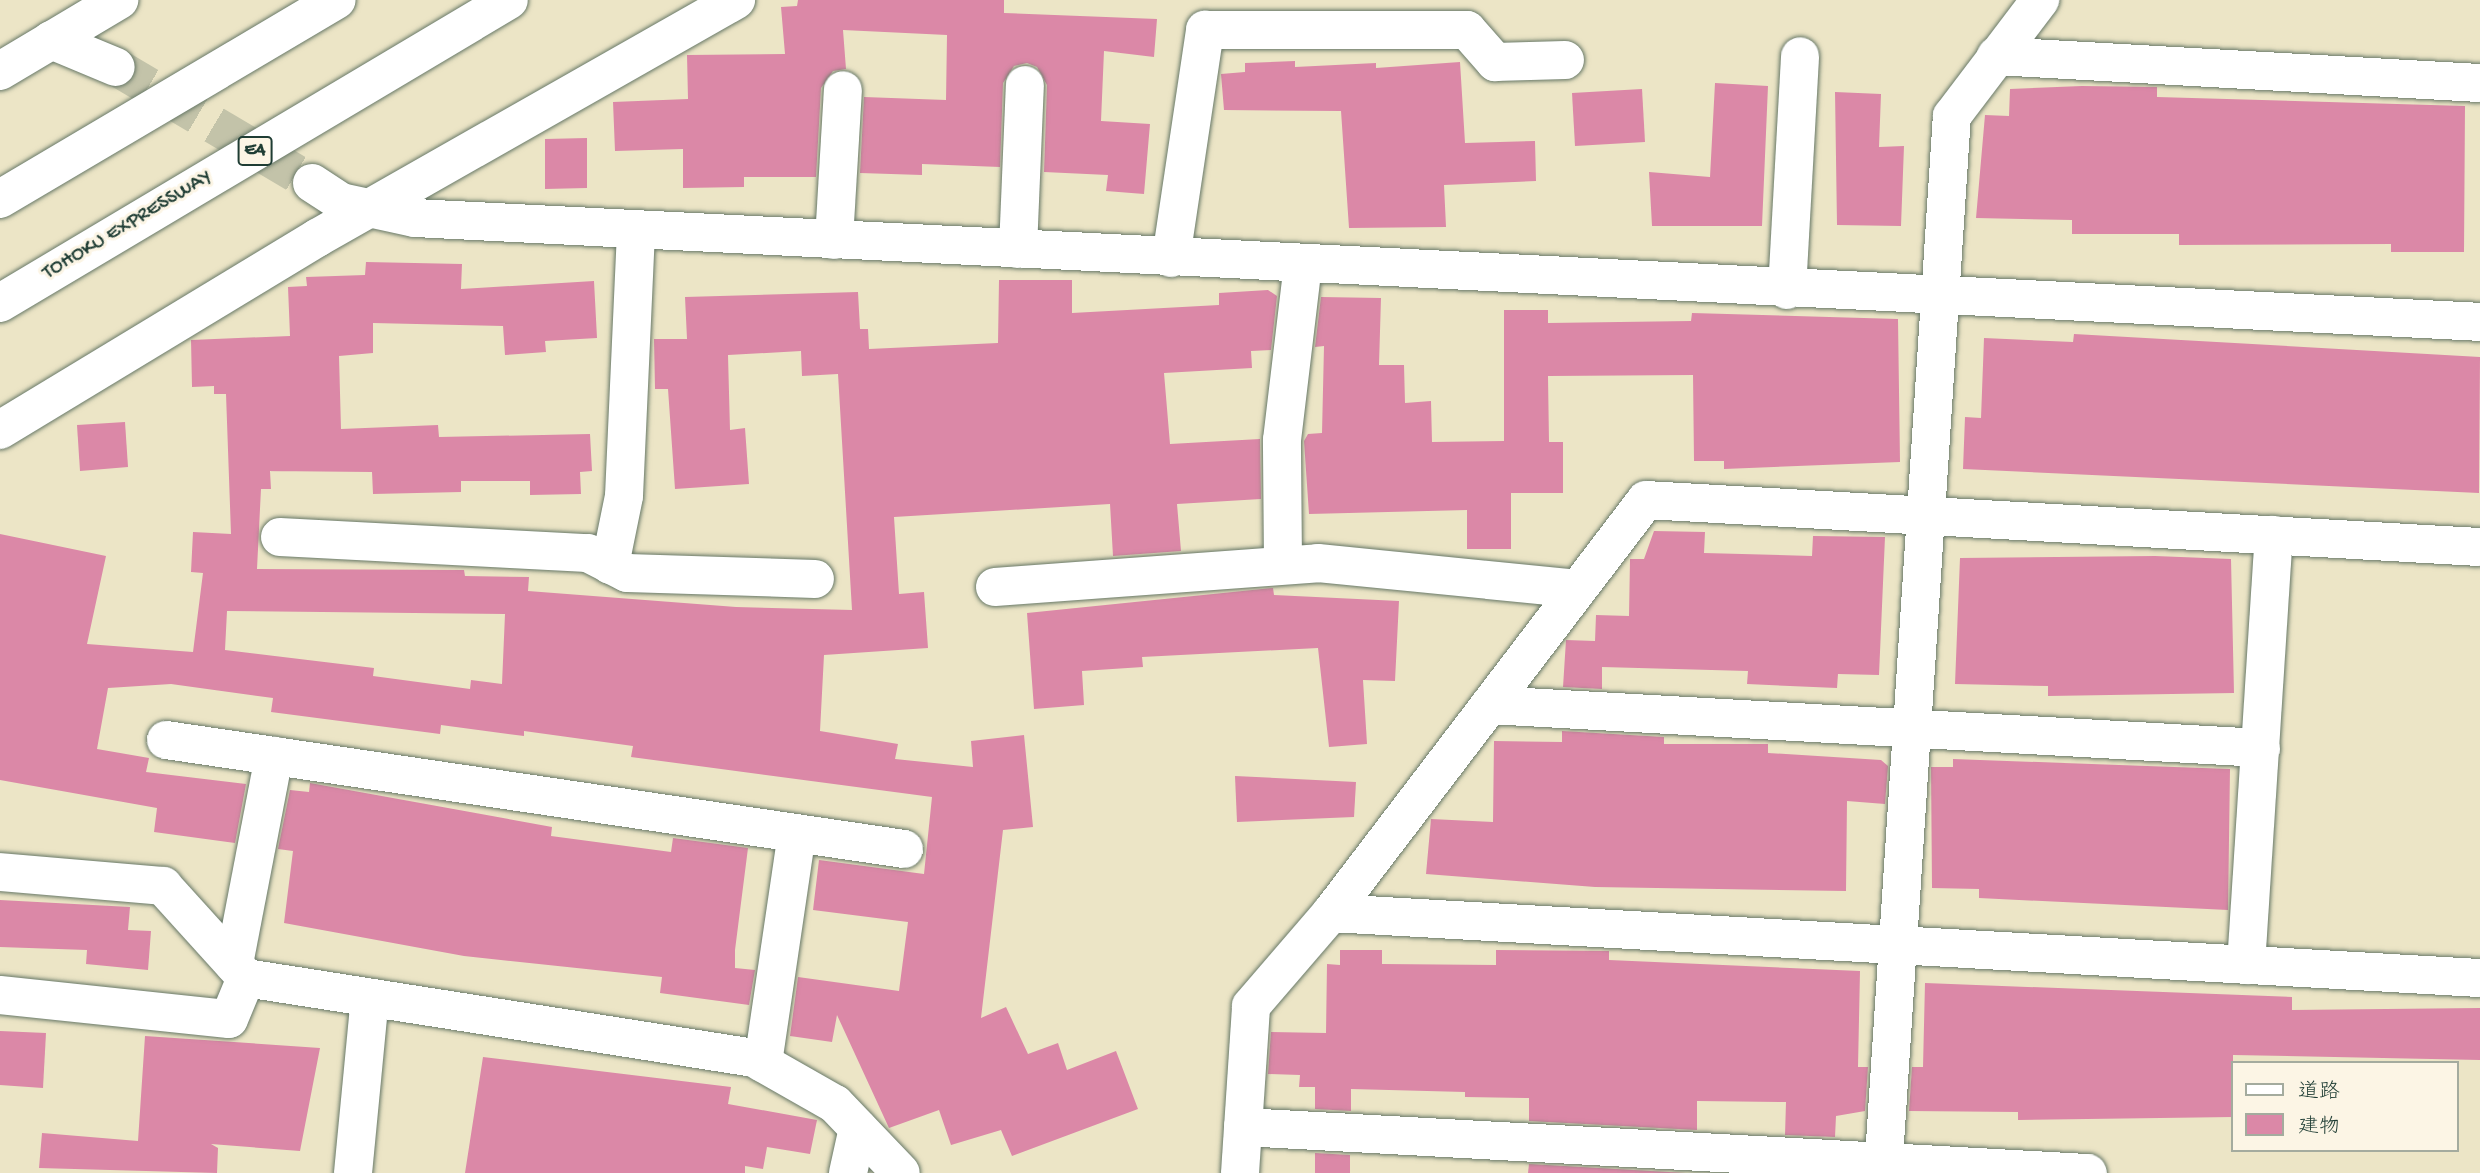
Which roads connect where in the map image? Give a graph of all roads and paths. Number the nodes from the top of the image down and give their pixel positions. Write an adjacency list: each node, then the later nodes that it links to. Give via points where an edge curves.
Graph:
1 (119, 0): 6 (main road)
2 (336, 0): 16 (main road)
3 (509, 0): 25 (main road, TOHOKU EXPRESSWAY / E4)
4 (736, 0): 17 (main road)
5 (2040, 0): 7 (main road)
6 (51, 40): 10 (main road); 11 (main road)
7 (1996, 55): 12 (main road); 24 (main road, via 1952,116)
8 (1800, 57): 23 (main road)
9 (1566, 60): 21 (main road, via 1495,62 1467,30 1205,30)
10 (116, 66)
11 (0, 71)
12 (2480, 83)
13 (1026, 85): 20 (main road)
14 (843, 90): 19 (main road)
15 (312, 183): 17 (main road, via 341,202)
16 (0, 199)
17 (372, 207): 18 (main road, via 415,218); 27 (main road)
18 (636, 230): 19 (main road); 33 (main road, via 624,496)
19 (834, 240): 20 (main road)
20 (1018, 249): 21 (main road)
21 (1171, 258): 22 (main road)
22 (1303, 264): 23 (main road); 32 (main road, via 1282,440)
23 (1787, 290): 24 (main road)
24 (1940, 298): 26 (main road); 28 (main road)
25 (0, 303)
26 (2480, 322)
27 (0, 430)
28 (1926, 515): 29 (main road); 36 (main road, via 1646,500); 38 (main road)
29 (2274, 536): 31 (main road); 40 (main road)
30 (280, 537): 33 (main road, via 588,554)
31 (2480, 547)
32 (1283, 564): 35 (main road); 36 (main road)
33 (610, 565): 34 (main road, via 627,573)
34 (816, 579)
35 (995, 587)
36 (1578, 589): 37 (main road)
37 (1490, 705): 38 (main road); 45 (main road)
38 (1912, 728): 40 (main road); 46 (main road)
39 (166, 740): 41 (main road)
40 (2260, 748): 47 (main road)
41 (274, 756): 42 (main road); 48 (main road)
42 (797, 833): 43 (main road); 52 (main road)
43 (904, 849)
44 (0, 872): 48 (main road, via 163,886)
45 (1331, 913): 46 (main road); 53 (main road, via 1251,1006)
46 (1898, 946): 47 (main road); 55 (main road)
47 (2246, 965): 49 (main road)
48 (240, 971): 50 (main road, via 229,1019); 51 (main road)
49 (2480, 978)
50 (0, 995)
51 (370, 998): 52 (main road); 56 (main road)
52 (763, 1063): 54 (main road, via 835,1104)
53 (1243, 1127): 55 (main road); 59 (main road)
54 (858, 1128): 57 (main road); 58 (main road)
55 (1883, 1168): 60 (main road)
56 (352, 1173)
57 (848, 1173)
58 (901, 1173)
59 (1240, 1173)
60 (2088, 1173)

